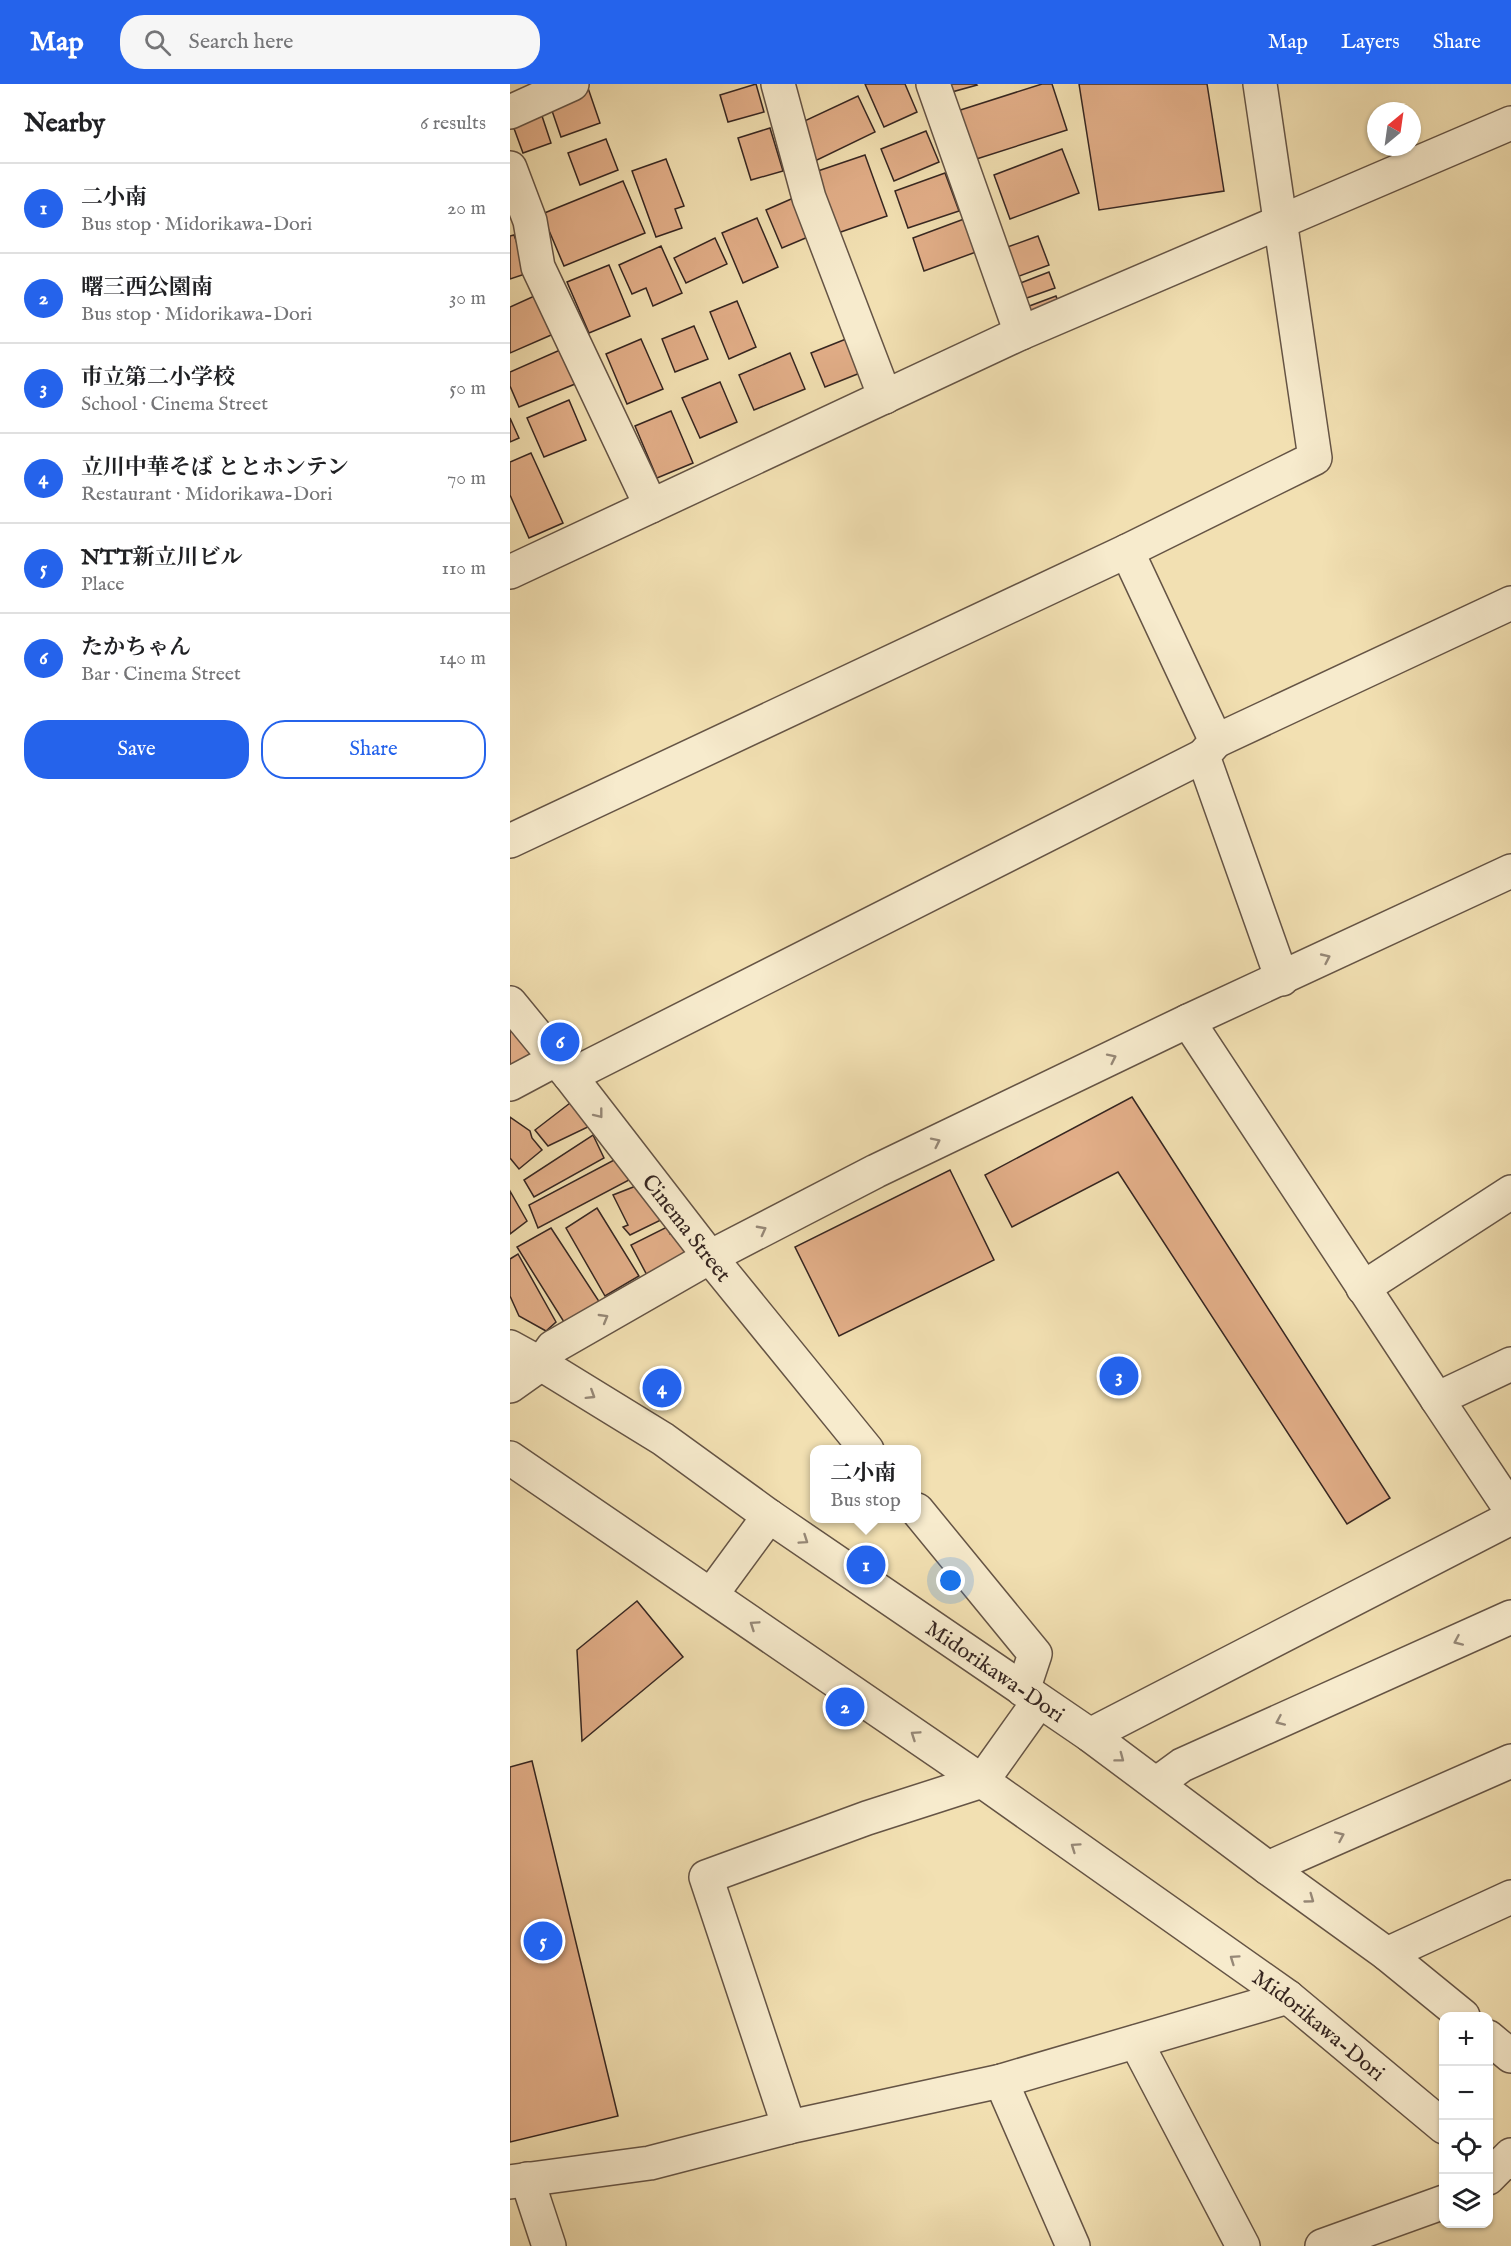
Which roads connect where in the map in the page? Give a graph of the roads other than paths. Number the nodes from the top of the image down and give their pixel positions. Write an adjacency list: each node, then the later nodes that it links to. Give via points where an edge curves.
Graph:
1 (572, 84): 5 (street)
2 (778, 84): 10 (street, via 809,198)
3 (933, 84): 9 (street)
4 (1260, 84): 8 (street)
5 (510, 112)
6 (1511, 123): 8 (street)
7 (510, 168): 11 (street, via 530,221 538,267)
8 (1280, 223): 9 (street); 12 (street, via 1315,458)
9 (1021, 333): 10 (street)
10 (885, 397): 11 (street)
11 (651, 506): 13 (street)
12 (1127, 551): 15 (street); 16 (street)
13 (510, 572)
14 (1511, 603): 15 (street)
15 (1210, 748): 18 (street); 21 (street)
16 (510, 841)
17 (1511, 871): 18 (street, one-way to 17)
18 (1282, 978): 20 (street)
19 (510, 1003): 21 (street, Cinema Street)
20 (1188, 1021): 24 (street, one-way to 20, via 876,1170); 25 (street)
21 (563, 1068): 22 (street); 24 (street, Cinema Street, one-way to 24)
22 (510, 1084)
23 (1511, 1192): 25 (street)
24 (710, 1257): 27 (street, one-way to 24, via 553,1347); 31 (street, Cinema Street)
25 (1364, 1288): 30 (street)
26 (510, 1347): 27 (street, Midorikawa-Dori)
27 (541, 1364): 29 (street); 35 (street, Midorikawa-Dori, one-way to 35, via 663,1439)
28 (1511, 1364): 30 (street)
29 (510, 1386)
30 (1437, 1399): 33 (street)
31 (864, 1445)
32 (510, 1458): 36 (street, Midorikawa-Dori)
33 (1511, 1512): 39 (street, via 1503,1522)
34 (921, 1515): 38 (street, via 1035,1654)
35 (769, 1516): 36 (street); 38 (street, Midorikawa-Dori, one-way to 38)
36 (711, 1595): 41 (street, Midorikawa-Dori, one-way to 36)
37 (1507, 1629): 42 (street, one-way to 42, via 1182,1765)
38 (1031, 1695): 39 (street, Midorikawa-Dori); 41 (street)
39 (1090, 1735): 42 (street, Midorikawa-Dori, one-way to 42)
40 (1511, 1761): 43 (street, one-way to 40)
41 (982, 1781): 46 (street, Midorikawa-Dori, one-way to 41); 53 (street, via 706,1877)
42 (1156, 1784): 43 (street, Midorikawa-Dori)
43 (1268, 1868): 45 (street, Midorikawa-Dori, one-way to 45)
44 (1511, 1897): 45 (street)
45 (1387, 1954): 47 (street, Midorikawa-Dori)
46 (1288, 1997): 49 (street); 52 (street, Midorikawa-Dori)
47 (1458, 2012)
48 (1493, 2041): 50 (street)
49 (1136, 2042): 51 (street); 58 (street)
50 (1511, 2056)
51 (1001, 2081): 53 (street); 57 (street)
52 (1439, 2124)
53 (789, 2127): 54 (street, via 650,2163)
54 (518, 2181): 56 (street)
55 (1439, 2203): 59 (street)
56 (549, 2246)
57 (1073, 2246)
58 (1243, 2246)
59 (1322, 2246)

